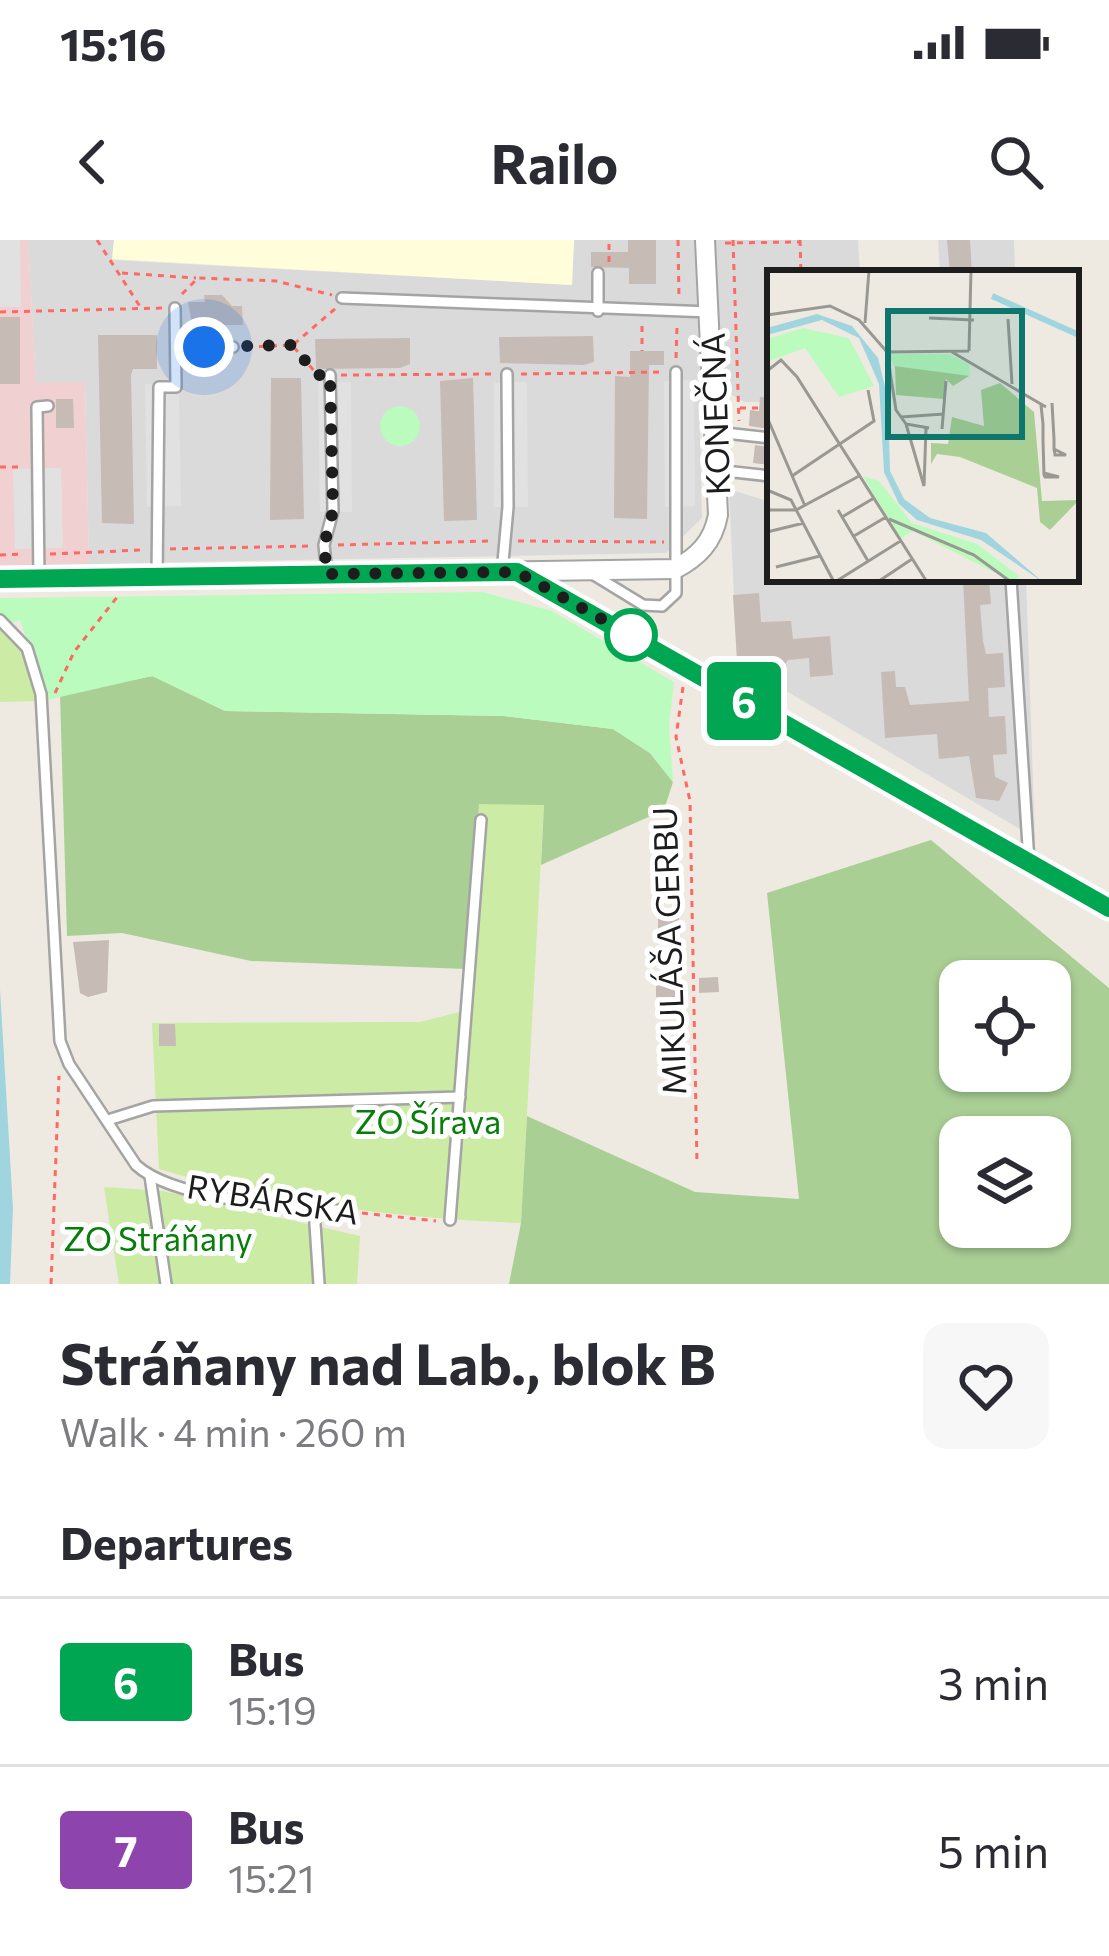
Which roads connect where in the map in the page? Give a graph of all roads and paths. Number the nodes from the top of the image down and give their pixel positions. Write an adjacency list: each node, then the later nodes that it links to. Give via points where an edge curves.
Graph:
1 (705, 240): 14 (street, KONEČNÁ)
2 (800, 241): 4 (path)
3 (100, 242): 5 (path)
4 (733, 242): 23 (path)
5 (118, 273): 7 (path); 9 (path)
6 (598, 273): 11 (lane)
7 (198, 278): 8 (path, via 308,285); 10 (path)
8 (342, 298): 11 (lane); 15 (path)
9 (141, 308): 10 (path); 12 (path)
10 (175, 308): 16 (lane)
11 (598, 311): 13 (lane)
12 (0, 312)
13 (641, 312): 14 (lane); 18 (path)
14 (710, 313): 25 (street, KONEČNÁ)
15 (292, 345): 17 (path); 21 (path, via 317,375)
16 (176, 347): 17 (lane); 38 (lane, via 176,387 159,387)
17 (232, 347)
18 (642, 351)
19 (676, 371): 20 (path); 32 (lane)
20 (507, 374): 21 (path); 34 (lane)
21 (330, 375): 35 (lane)
22 (48, 406): 28 (lane, via 38,407)
23 (738, 408): 24 (path); 26 (path)
24 (767, 408)
25 (714, 432): 26 (lane); 30 (street, KONEČNÁ)
26 (739, 435): 27 (lane)
27 (767, 438)
28 (38, 466): 29 (path); 37 (lane)
29 (0, 467)
30 (716, 470): 31 (lane); 32 (street, KONEČNÁ, via 715,533)
31 (767, 476)
32 (675, 569): 33 (street); 33 (lane, via 673,599 654,607)
33 (587, 571): 34 (street)
34 (509, 573): 35 (street); 42 (street)
35 (327, 574): 38 (street)
36 (0, 579): 37 (street)
37 (39, 580): 38 (street)
38 (157, 580)
39 (1011, 582): 45 (lane)
40 (101, 595): 43 (path, via 120,594 74,652)
41 (0, 620): 43 (lane, RYBÁRSKA, via 30,653)
42 (686, 668): 45 (street); 50 (path, MIKULÁŠA GERBU, via 676,737 690,801)
43 (44, 716): 47 (lane, RYBÁRSKA)
44 (481, 820): 48 (lane)
45 (1029, 862): 46 (lane)
46 (1109, 908)
47 (60, 1041): 49 (lane, RYBÁRSKA); 55 (path)
48 (460, 1097): 49 (lane, via 154,1106); 54 (lane)
49 (108, 1120): 51 (lane, RYBÁRSKA)
50 (698, 1164)
51 (150, 1176): 52 (lane, RYBÁRSKA); 56 (lane)
52 (314, 1209): 53 (lane, RYBÁRSKA); 57 (lane)
53 (348, 1211): 54 (path, RYBÁRSKA)
54 (450, 1220)
55 (51, 1284)
56 (166, 1284)
57 (319, 1284)

